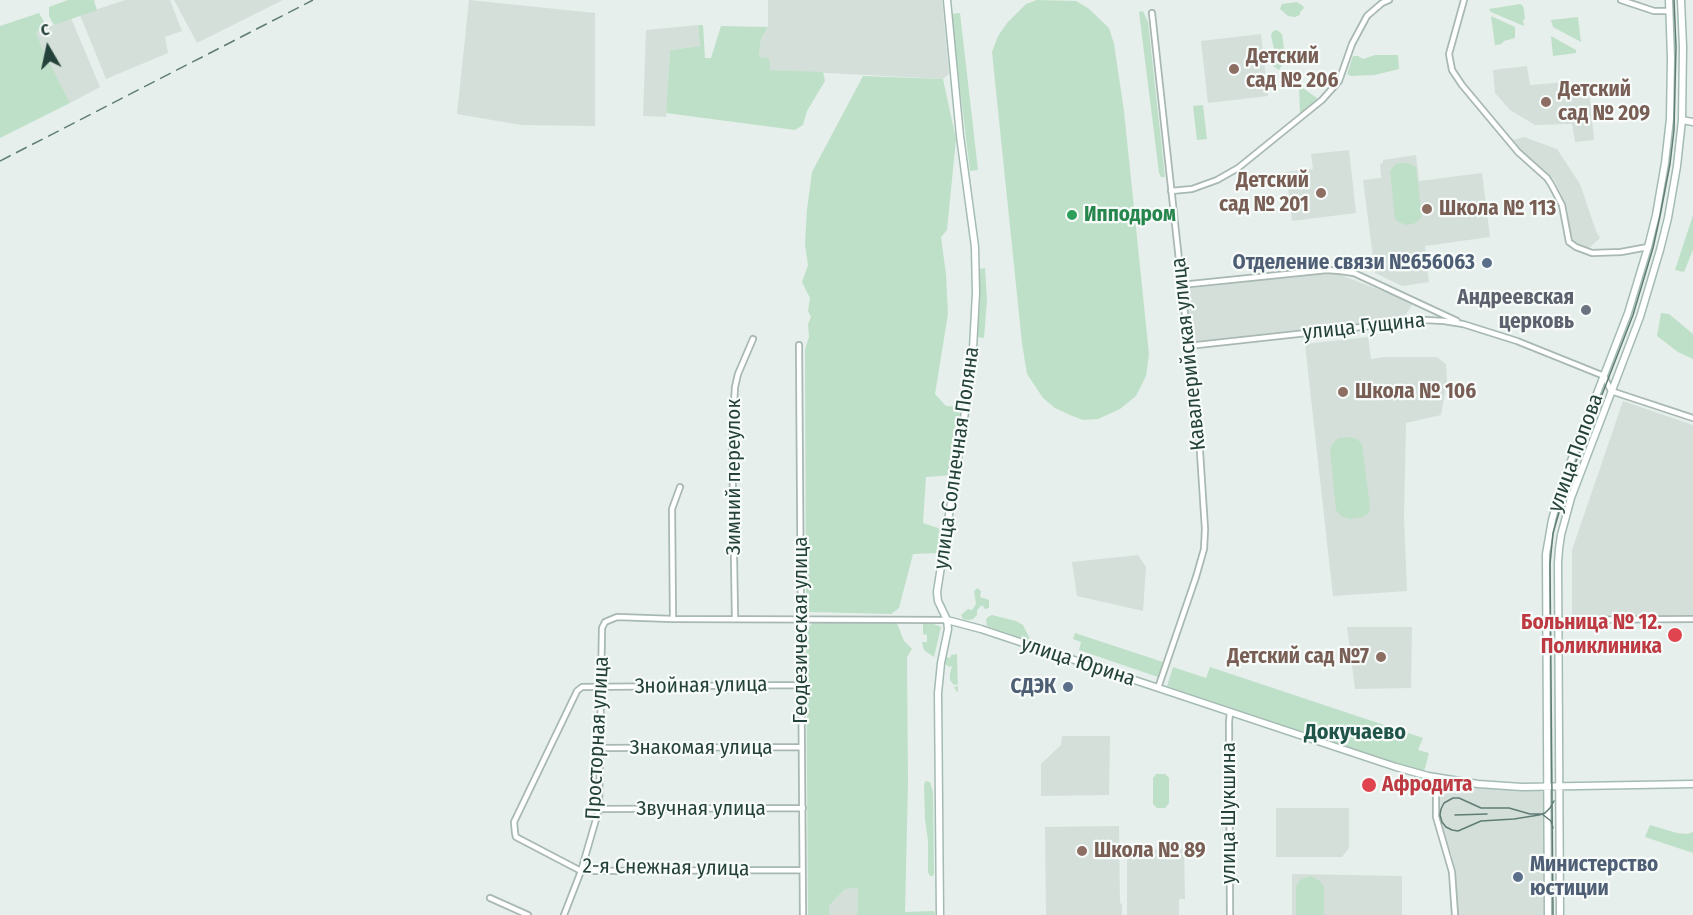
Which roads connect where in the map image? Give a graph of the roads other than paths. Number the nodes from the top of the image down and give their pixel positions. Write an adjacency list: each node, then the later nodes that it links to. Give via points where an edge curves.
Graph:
1 (947, 0): 28 (main road, улица Солнечная Поляна, via 975,247 976,293 972,367 937,592)
2 (1389, 0): 13 (street, via 1367,16 1339,81 1316,106 1238,168 1192,189)
3 (1464, 0): 14 (street, via 1449,54 1452,70 1518,152 1547,178 1562,206 1569,242 1592,253)
4 (1621, 0): 7 (street, via 1654,12)
5 (1669, 0): 7 (main road, улица Попова)
6 (1682, 0): 9 (main road, улица Попова)
7 (1670, 12): 11 (main road, улица Попова, via 1671,96)
8 (1152, 13): 13 (street, Кавалерийская улица)
9 (1682, 120): 10 (main road); 12 (main road, улица Попова)
10 (1693, 122)
11 (1662, 183): 12 (main road); 14 (main road, улица Попова)
12 (1674, 185): 21 (main road, улица Попова, via 1643,306)
13 (1171, 191): 15 (street, Кавалерийская улица)
14 (1648, 247): 20 (main road, улица Попова)
15 (1181, 285): 16 (street, via 1340,271 1354,273); 19 (street, Кавалерийская улица)
16 (1462, 324): 19 (street, улица Гущина, via 1425,320); 20 (street, улица Гущина)
17 (753, 339): 24 (street, Зимний переулок, via 735,387)
18 (799, 345): 26 (street, Геодезическая улица)
19 (1188, 346): 34 (street, Кавалерийская улица, via 1205,544)
20 (1604, 376): 21 (street); 29 (main road, улица Попова, via 1552,520 1546,554)
21 (1611, 391): 22 (street); 30 (main road, улица Попова, via 1561,535)
22 (1693, 418)
23 (680, 488): 25 (street, via 672,509)
24 (735, 618): 25 (street, улица Юрина); 26 (street, улица Юрина)
25 (673, 619): 31 (street, улица Юрина, via 613,618)
26 (801, 619): 28 (street, улица Юрина); 32 (street, Геодезическая улица)
27 (1693, 619): 30 (street)
28 (947, 620): 34 (main road, улица Юрина); 53 (main road, улица Солнечная Поляна, via 938,693)
29 (1545, 620): 30 (street); 41 (main road, улица Попова)
30 (1558, 620): 40 (main road, улица Попова)
31 (602, 628): 33 (street, Просторная улица)
32 (801, 685): 33 (street, Знойная улица); 36 (street, Геодезическая улица)
33 (602, 687): 37 (street, Просторная улица); 44 (street, Знойная улица, via 588,686 577,691)
34 (1158, 688): 35 (main road, улица Юрина)
35 (1230, 712): 38 (main road, улица Юрина); 54 (street, улица Шукшина)
36 (802, 747): 37 (street, Знакомая улица); 42 (street, Геодезическая улица)
37 (601, 748): 43 (street, Просторная улица)
38 (1436, 778): 41 (main road, улица Юрина); 55 (street, via 1436,817 1452,872)
39 (1693, 784): 40 (main road)
40 (1559, 786): 41 (main road, улица Юрина); 48 (main road, улица Попова)
41 (1547, 787): 49 (main road, улица Попова)
42 (803, 808): 43 (street, Звучная улица); 45 (street, Геодезическая улица)
43 (599, 809): 46 (street, Просторная улица)
44 (514, 822): 46 (street, 2-я Снежная улица, via 516,837)
45 (802, 870): 46 (street, 2-я Снежная улица); 52 (street, Геодезическая улица)
46 (581, 871): 51 (street, Просторная улица)
47 (490, 898): 50 (street)
48 (1560, 901): 49 (main road); 57 (main road, улица Попова)
49 (1547, 902): 56 (main road, улица Попова)
50 (528, 915)
51 (564, 915)
52 (803, 915)
53 (940, 915)
54 (1230, 915)
55 (1455, 915)
56 (1548, 915)
57 (1560, 915)

